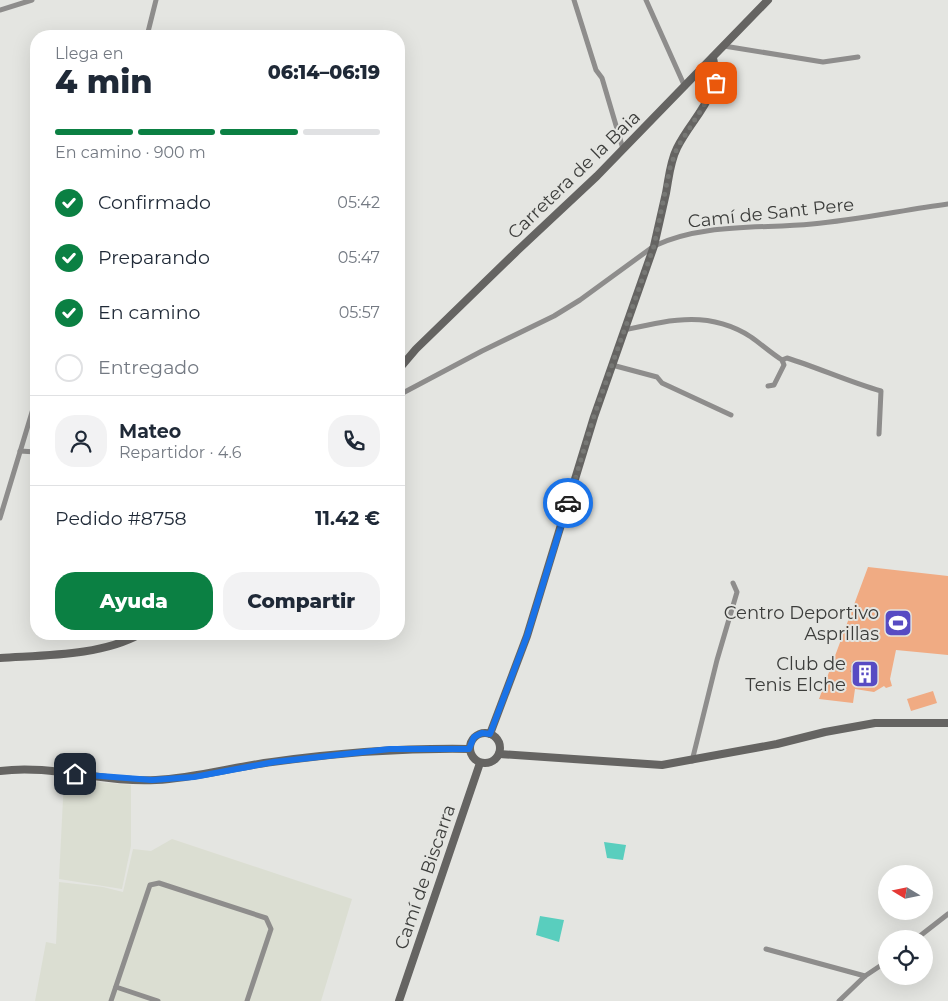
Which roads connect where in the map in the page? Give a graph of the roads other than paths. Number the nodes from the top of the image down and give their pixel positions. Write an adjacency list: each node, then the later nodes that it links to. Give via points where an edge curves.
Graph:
1 (32, 0): 6 (street)
2 (156, 0): 7 (street)
3 (574, 0): 12 (street)
4 (646, 0): 11 (street)
5 (768, 0): 8 (main road, Carretera de la Baia)
6 (0, 10)
7 (148, 30)
8 (724, 46): 9 (street, via 823,62); 10 (main road, Carretera de la Baia)
9 (858, 57)
10 (713, 58): 11 (main road, Carretera de la Baia); 14 (main road, via 716,83 677,148)
11 (685, 87): 12 (main road, Carretera de la Baia)
12 (623, 150): 17 (main road, Carretera de la Baia)
13 (948, 204): 14 (street, Camí de Sant Pere, via 812,224 710,230)
14 (654, 246): 15 (main road); 20 (street, Camí de Sant Pere, via 554,316)
15 (624, 330): 16 (street, via 660,321 704,320 750,337); 18 (main road)
16 (782, 360): 19 (street, via 784,365 774,385); 23 (street, via 787,358 881,391)
17 (405, 363)
18 (612, 365): 21 (street, via 657,377 662,383); 31 (main road, via 527,636)
19 (768, 386)
20 (405, 392)
21 (730, 415)
22 (30, 418): 24 (street)
23 (879, 434)
24 (20, 451): 25 (street); 26 (street)
25 (30, 452)
26 (0, 518)
27 (733, 583): 34 (street, via 737,592)
28 (125, 640): 29 (main road, via 76,652)
29 (0, 658)
30 (948, 723): 34 (main road, via 875,723)
31 (490, 734): 32 (main road, via 474,737); 33 (main road, via 498,741)
32 (469, 749): 35 (main road, via 473,759); 36 (main road, via 390,749 152,780)
33 (499, 754): 34 (main road, via 662,765); 35 (main road, via 493,762)
34 (692, 761)
35 (480, 763): 46 (main road, Camí de Biscarra)
36 (0, 771)
37 (948, 914): 38 (street)
38 (928, 930)
39 (766, 950): 41 (street)
40 (878, 967): 41 (street)
41 (865, 976): 47 (street)
42 (116, 987): 43 (street); 44 (street); 45 (street, via 150,885 159,883 266,918 271,929)
43 (111, 1001)
44 (158, 1001)
45 (247, 1001)
46 (399, 1001)
47 (840, 1001)

